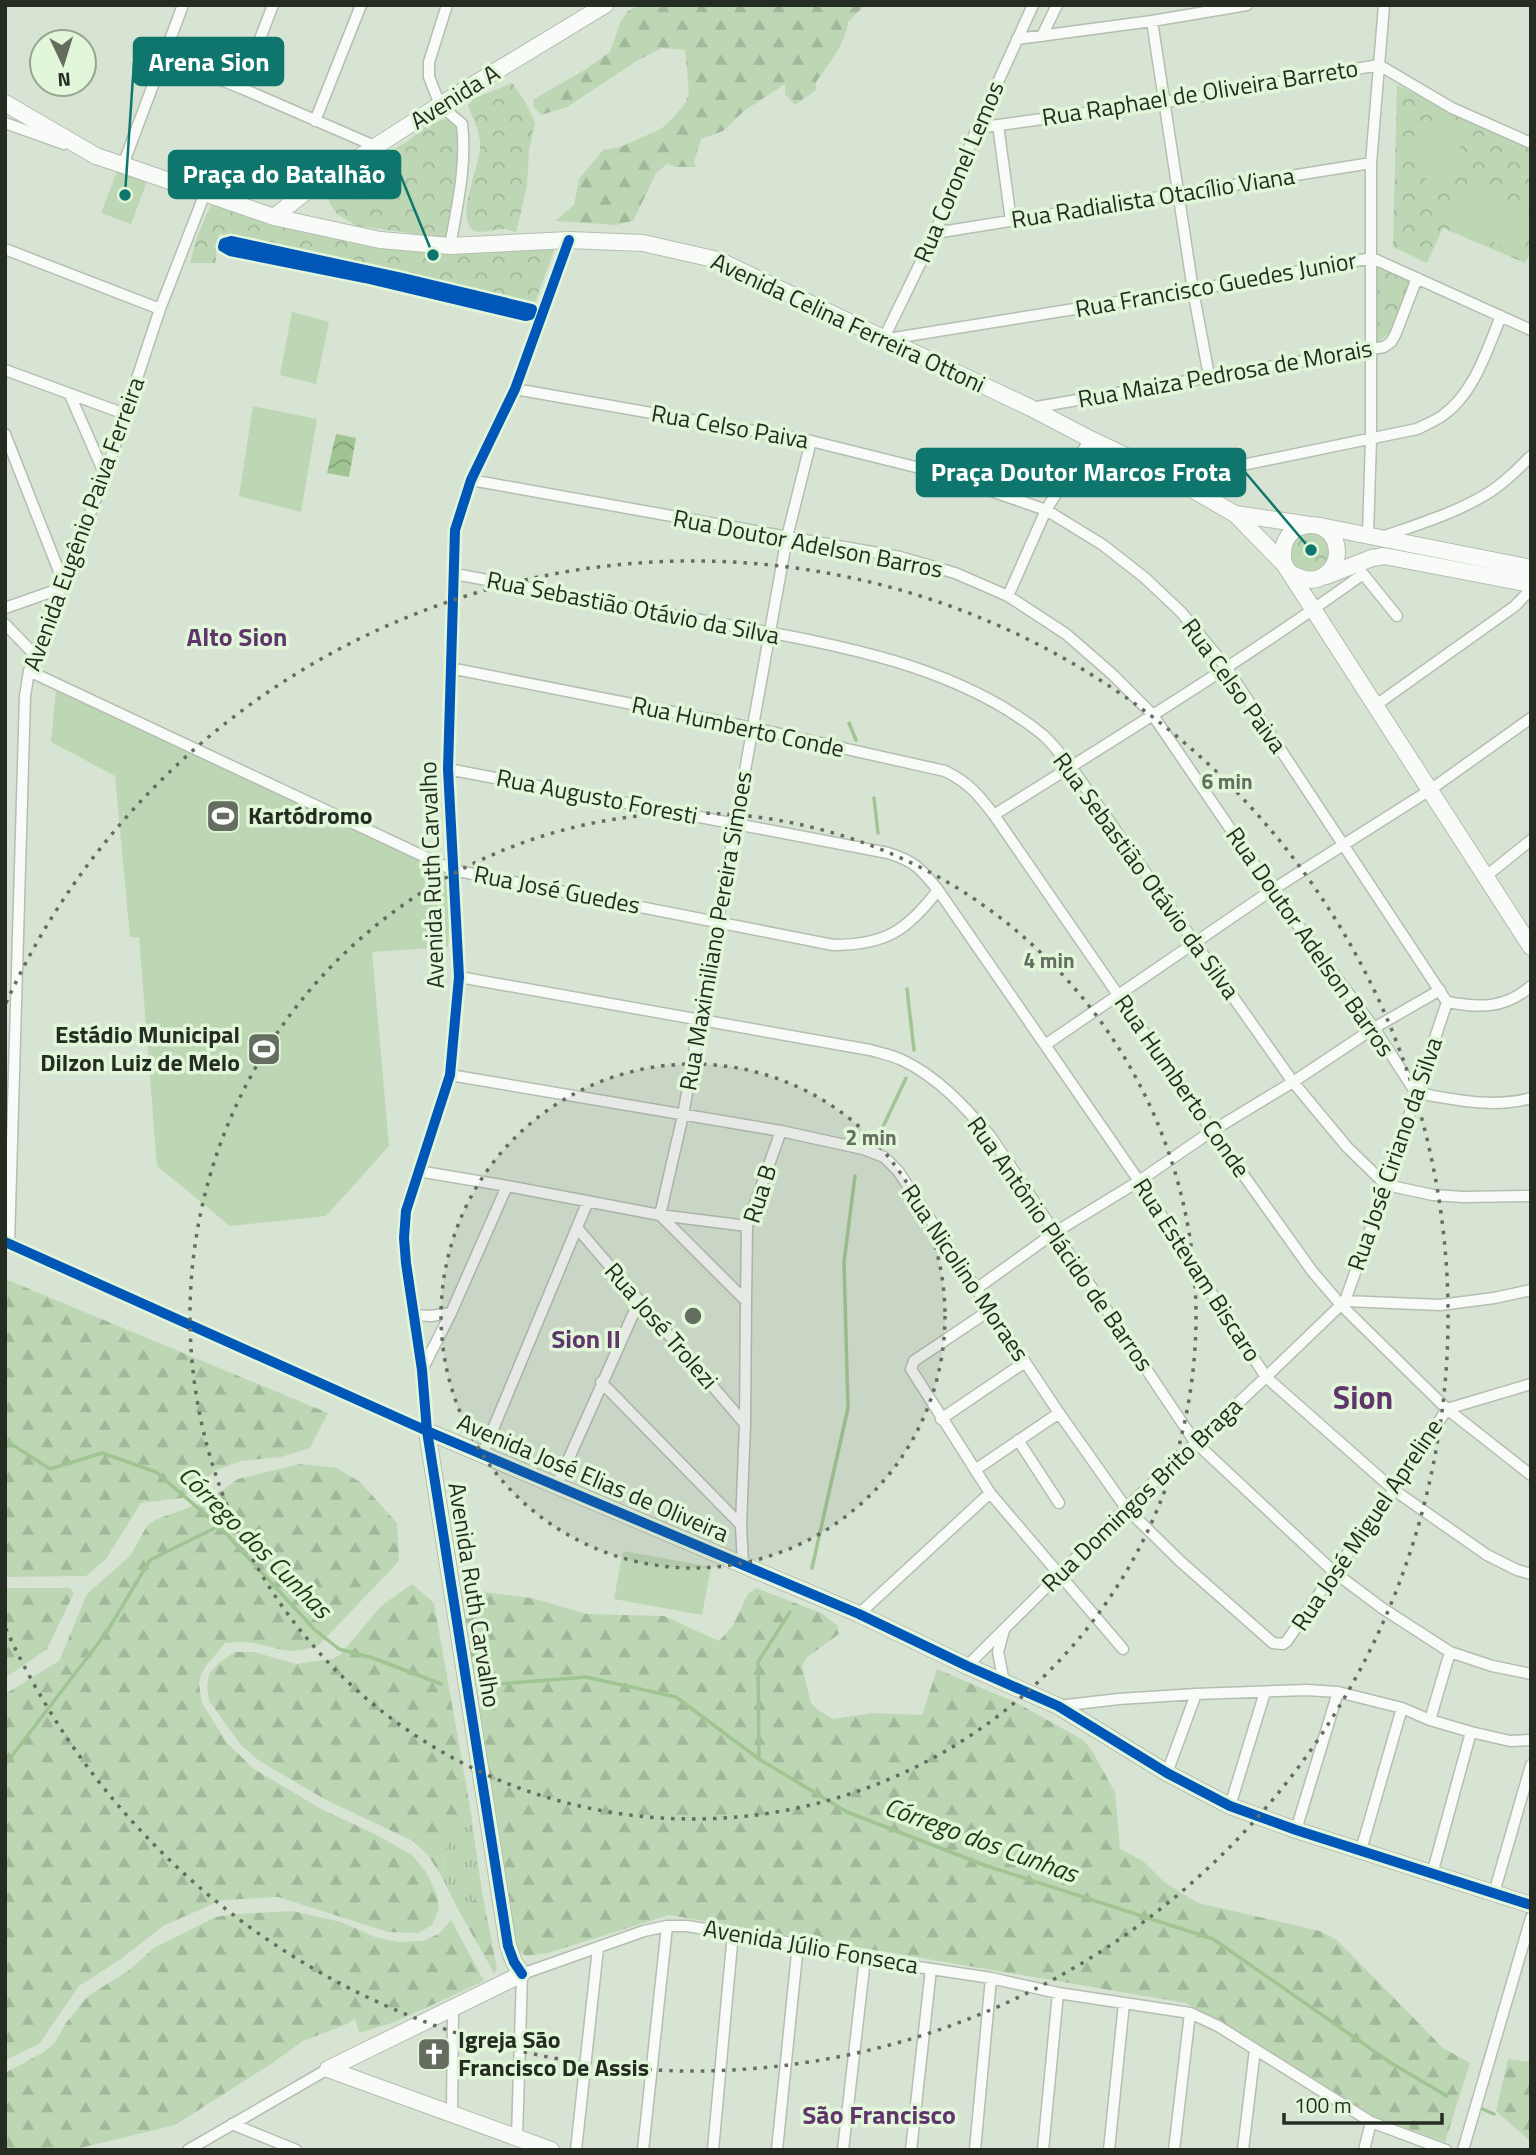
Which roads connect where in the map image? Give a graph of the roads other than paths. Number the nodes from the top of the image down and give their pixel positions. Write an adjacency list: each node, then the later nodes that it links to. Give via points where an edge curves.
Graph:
1 (183, 5): 13 (street)
2 (273, 5): 15 (street)
3 (361, 5): 19 (street)
4 (447, 5): 18 (street, via 429,62 429,77)
5 (605, 5): 18 (street, Avenida A)
6 (1033, 5): 12 (street, Rua Coronel Lemos)
7 (1057, 5): 11 (street)
8 (1247, 5): 10 (street)
9 (1384, 5): 14 (street)
10 (1152, 21): 11 (street); 16 (street)
11 (1042, 36): 12 (street)
12 (1017, 40): 22 (street, Rua Coronel Lemos)
13 (164, 57): 15 (street); 27 (street)
14 (1379, 65): 16 (street, Rua Raphael de Oliveira Barreto); 23 (street, Rua Raphael de Oliveira Barreto, via 1452,108); 26 (street)
15 (241, 88): 19 (street)
16 (1166, 102): 21 (street, Rua Raphael de Oliveira Barreto); 29 (street)
17 (5, 103): 25 (street, Avenida Celina Ferreira Ottoni)
18 (440, 105): 24 (street, Avenida A); 34 (street, via 463,124 465,144)
19 (315, 121): 24 (street)
20 (5, 123): 25 (street)
21 (998, 125): 22 (street, Rua Raphael de Oliveira Barreto); 31 (street)
22 (977, 128): 32 (street, Rua Coronel Lemos)
23 (1531, 144)
24 (377, 147): 30 (street, Avenida A)
25 (96, 156): 27 (street, Avenida Celina Ferreira Ottoni)
26 (1371, 163): 29 (street, Rua Radialista Otacílio Viana); 36 (street)
27 (123, 165): 28 (street, Avenida Celina Ferreira Ottoni)
28 (205, 193): 30 (street, Avenida Celina Ferreira Ottoni); 39 (street, Avenida Eugênio Paiva Ferreira)
29 (1179, 193): 31 (street, Rua Radialista Otacílio Viana); 38 (street)
30 (274, 217): 34 (street, Avenida Celina Ferreira Ottoni, via 380,240)
31 (1011, 221): 32 (street, Rua Radialista Otacílio Viana)
32 (935, 233): 42 (street, Rua Coronel Lemos)
33 (569, 240): 34 (street, Avenida Celina Ferreira Ottoni); 42 (street, Avenida Celina Ferreira Ottoni, via 643,243 718,260); 46 (street, Avenida Ruth Carvalho)
34 (450, 246)
35 (5, 249): 39 (street)
36 (1372, 258): 37 (street, Rua Francisco Guedes Junior); 38 (street, Rua Francisco Guedes Junior); 43 (street)
37 (1417, 278): 40 (street, Rua Francisco Guedes Junior); 43 (street, Rua Maiza Pedrosa de Morais, via 1391,341)
38 (1193, 290): 42 (street, Rua Francisco Guedes Junior); 45 (street)
39 (160, 309): 49 (street, Avenida Eugênio Paiva Ferreira)
40 (1501, 316): 41 (street, Rua Francisco Guedes Junior); 52 (street, via 1464,395 1443,415 1417,429)
41 (1531, 330)
42 (885, 338): 48 (street, Avenida Celina Ferreira Ottoni)
43 (1371, 351): 45 (street, Rua Maiza Pedrosa de Morais); 52 (street)
44 (5, 370): 47 (street)
45 (1209, 376): 48 (street, Rua Maiza Pedrosa de Morais)
46 (515, 389): 53 (street, Rua Celso Paiva); 57 (street, Avenida Ruth Carvalho)
47 (70, 395): 49 (street); 55 (street)
48 (1031, 408): 51 (street, Avenida Celina Ferreira Ottoni)
49 (125, 414): 55 (street, Avenida Eugênio Paiva Ferreira)
50 (5, 434): 68 (street)
51 (1090, 439): 56 (street, Avenida Celina Ferreira Ottoni); 58 (street)
52 (1371, 439): 56 (street); 61 (street)
53 (811, 441): 58 (street, Rua Celso Paiva, via 936,472); 62 (street, Rua Maximiliano Pereira Simoes)
54 (1531, 456): 61 (street, via 1485,495 1443,515)
55 (105, 475): 68 (street, Avenida Eugênio Paiva Ferreira)
56 (1174, 479): 59 (street, Avenida Celina Ferreira Ottoni)
57 (471, 480): 62 (street, Rua Doutor Adelson Barros); 66 (street, Avenida Ruth Carvalho, via 455,530)
58 (1046, 510): 70 (street); 77 (street, Rua Celso Paiva, via 1145,578 1181,612)
59 (1235, 514): 60 (street, Avenida Celina Ferreira Ottoni); 63 (street)
60 (1315, 525): 61 (street, Avenida Celina Ferreira Ottoni); 63 (street, via 1299,527 1284,542); 67 (street, via 1331,534 1337,545 1332,569)
61 (1375, 536): 64 (street, Avenida Celina Ferreira Ottoni)
62 (787, 537): 70 (street, Rua Doutor Adelson Barros, via 900,557 955,573); 75 (street, Rua Maximiliano Pereira Simoes)
63 (1287, 568): 67 (street, via 1300,579); 72 (street)
64 (1531, 568)
65 (1359, 569): 67 (street); 69 (street, via 1372,558 1396,556); 72 (street); 73 (street)
66 (455, 574): 75 (street, Rua Sebastião Otávio da Silva); 78 (street, Avenida Ruth Carvalho)
67 (1322, 578)
68 (63, 586): 71 (street); 76 (street, Avenida Eugênio Paiva Ferreira)
69 (1531, 586): 80 (street, via 1515,606)
70 (1008, 596): 81 (street, Rua Doutor Adelson Barros, via 1066,634)
71 (5, 608)
72 (1314, 609): 77 (street); 80 (street)
73 (1397, 616)
74 (5, 624): 76 (street)
75 (768, 633): 83 (street, Rua Maximiliano Pereira Simoes); 84 (street, Rua Sebastião Otávio da Silva, via 901,662 962,685 1045,736)
76 (34, 654): 79 (street, Avenida Eugênio Paiva Ferreira)
77 (1226, 667): 81 (street); 90 (street, Rua Celso Paiva)
78 (450, 668): 83 (street, Rua Humberto Conde); 85 (street, Avenida Ruth Carvalho)
79 (29, 671): 91 (street, Rua José Guedes); 123 (street, Avenida Eugênio Paiva Ferreira)
80 (1376, 705): 86 (street)
81 (1152, 714): 84 (street); 94 (street, Rua Doutor Adelson Barros)
82 (1531, 718): 86 (street)
83 (753, 728): 87 (street, Rua Humberto Conde, via 945,771 964,780); 88 (street, Rua Maximiliano Pereira Simoes)
84 (1071, 767): 87 (street); 96 (street, Rua Sebastião Otávio da Silva)
85 (448, 769): 88 (street, Rua Augusto Foresti); 91 (street, Avenida Ruth Carvalho)
86 (1430, 790): 90 (street); 92 (street)
87 (994, 815): 101 (street, Rua Humberto Conde)
88 (735, 823): 93 (street, Rua Augusto Foresti, via 907,859 920,867); 95 (street, Rua Maximiliano Pereira Simoes)
89 (1531, 840): 92 (street)
90 (1344, 844): 94 (street); 100 (street, Rua Celso Paiva)
91 (453, 870): 95 (street, Rua José Guedes); 98 (street, Avenida Ruth Carvalho)
92 (1485, 877): 97 (street)
93 (938, 890): 95 (street, Rua José Guedes, via 907,925 860,945 833,945); 105 (street, Rua Estevam Biscaro)
94 (1272, 890): 96 (street); 104 (street, Rua Doutor Adelson Barros)
95 (717, 922): 103 (street, Rua Maximiliano Pereira Simoes)
96 (1195, 942): 101 (street); 107 (street, Rua Sebastião Otávio da Silva)
97 (1531, 947)
98 (459, 977): 103 (street, Rua Antônio Plácido de Barros); 106 (street, Avenida Ruth Carvalho)
99 (1531, 986): 102 (street, via 1490,1007)
100 (1440, 990): 102 (street, Rua Celso Paiva); 104 (street)
101 (1118, 994): 105 (street); 112 (street, Rua Humberto Conde)
102 (1447, 1002): 108 (street, Rua José Ciriano da Silva)
103 (699, 1019): 110 (street, Rua Maximiliano Pereira Simoes); 122 (street, Rua Antônio Plácido de Barros, via 870,1049 902,1060 961,1102)
104 (1374, 1028): 107 (street); 108 (street, Rua Doutor Adelson Barros)
105 (1045, 1045): 114 (street, Rua Estevam Biscaro)
106 (450, 1075): 110 (street, Rua Nicolino Moraes); 113 (street, Avenida Ruth Carvalho)
107 (1293, 1082): 112 (street); 115 (street, Rua Sebastião Otávio da Silva)
108 (1416, 1093): 109 (street, via 1479,1103); 115 (street, Rua José Ciriano da Silva)
109 (1531, 1098)
110 (683, 1115): 111 (street, Rua Nicolino Moraes); 119 (street, Rua Maximiliano Pereira Simoes)
111 (781, 1131): 120 (street, Rua B); 124 (street, Rua Nicolino Moraes, via 884,1157)
112 (1212, 1131): 114 (street); 128 (street, Rua Humberto Conde, via 1312,1271)
113 (418, 1171): 116 (street); 131 (street, Avenida Ruth Carvalho, via 406,1211 404,1238)
114 (1139, 1181): 122 (street); 134 (street, Rua Estevam Biscaro)
115 (1386, 1185): 117 (street, via 1433,1195); 128 (street, Rua José Ciriano da Silva)
116 (507, 1186): 118 (street); 130 (street)
117 (1531, 1196)
118 (588, 1201): 119 (street); 121 (street)
119 (660, 1215): 120 (street); 127 (street)
120 (747, 1226): 127 (street, Rua B)
121 (578, 1229): 126 (street, Rua José Trolezi); 144 (street)
122 (1054, 1233): 124 (street); 143 (street, Rua Antônio Plácido de Barros)
123 (7, 1243): 141 (street, Avenida José Elias de Oliveira)
124 (976, 1289): 129 (street, Rua Nicolino Moraes)
125 (1531, 1290): 128 (street, via 1440,1305)
126 (639, 1301): 135 (street); 140 (street, Rua José Trolezi)
127 (746, 1301): 140 (street, Rua B)
128 (1343, 1303): 134 (street, Rua Domingos Brito Braga); 137 (street, Rua Humberto Conde)
129 (990, 1310): 132 (street, Rua Nicolino Moraes); 139 (street, via 914,1361 911,1369 916,1380)
130 (451, 1312): 131 (street); 133 (street)
131 (413, 1315): 133 (street, Avenida Ruth Carvalho)
132 (1025, 1362): 138 (street, Rua Nicolino Moraes); 139 (street)
133 (422, 1370): 141 (street, Avenida Ruth Carvalho)
134 (1266, 1377): 143 (street, Rua Domingos Brito Braga); 148 (street, Rua Estevam Biscaro)
135 (601, 1382): 147 (street); 152 (street)
136 (1531, 1384): 137 (street)
137 (1447, 1409): 146 (street, Rua Humberto Conde); 148 (street, Rua José Miguel Apreline)
138 (1059, 1413): 142 (street); 151 (street, Rua Nicolino Moraes)
139 (941, 1419): 145 (street)
140 (745, 1424): 152 (street, Rua B)
141 (427, 1430): 144 (street, Avenida José Elias de Oliveira); 190 (street, Avenida Ruth Carvalho, via 508,1947)
142 (1018, 1440): 145 (street); 150 (street)
143 (1195, 1442): 151 (street, Rua Domingos Brito Braga); 154 (street, Rua Antônio Plácido de Barros)
144 (483, 1454): 147 (street, Avenida José Elias de Oliveira)
145 (975, 1470): 149 (street)
146 (1531, 1475)
147 (557, 1485): 153 (street, Avenida José Elias de Oliveira)
148 (1394, 1490): 154 (street, Rua José Miguel Apreline); 155 (street, Rua Estevam Biscaro, via 1487,1555)
149 (990, 1493): 156 (street); 157 (street)
150 (1059, 1503)
151 (1126, 1508): 156 (street, Rua Domingos Brito Braga); 159 (street, Rua Nicolino Moraes, via 1273,1643)
152 (741, 1525): 153 (street, Rua B)
153 (743, 1565): 157 (street, Avenida José Elias de Oliveira)
154 (1334, 1572): 159 (street, Rua José Miguel Apreline); 161 (street, Rua Antônio Plácido de Barros)
155 (1531, 1574)
156 (1058, 1575): 158 (street, Rua Domingos Brito Braga); 160 (street)
157 (859, 1614): 162 (street, Avenida José Elias de Oliveira)
158 (1004, 1627): 162 (street, Rua Domingos Brito Braga); 164 (street, via 998,1652)
159 (1287, 1641)
160 (1123, 1649)
161 (1450, 1652): 163 (street, Rua Antônio Plácido de Barros); 170 (street)
162 (967, 1666): 164 (street, Avenida José Elias de Oliveira)
163 (1531, 1675)
164 (1004, 1682): 168 (street, Avenida José Elias de Oliveira)
165 (1265, 1692): 166 (street); 167 (street); 177 (street)
166 (1338, 1692): 169 (street); 178 (street)
167 (1196, 1693): 168 (street); 176 (street)
168 (1058, 1706): 176 (street, Avenida José Elias de Oliveira)
169 (1402, 1709): 170 (street); 179 (street)
170 (1430, 1720): 171 (street)
171 (1471, 1732): 173 (street); 180 (street)
172 (1531, 1740): 173 (street)
173 (1510, 1741): 174 (street)
174 (1531, 1749)
175 (1531, 1765): 181 (street)
176 (1167, 1773): 177 (street, Avenida José Elias de Oliveira)
177 (1230, 1806): 178 (street, Avenida José Elias de Oliveira)
178 (1296, 1830): 179 (street, Avenida José Elias de Oliveira)
179 (1361, 1850): 180 (street, Avenida José Elias de Oliveira)
180 (1432, 1874): 181 (street, Avenida José Elias de Oliveira)
181 (1494, 1893): 182 (street, Avenida José Elias de Oliveira)
182 (1531, 1905)
183 (1531, 1918): 218 (street)
184 (667, 1926): 185 (street, Avenida Júlio Fonseca); 187 (street, Avenida Júlio Fonseca); 206 (street)
185 (733, 1933): 186 (street, Avenida Júlio Fonseca); 207 (street)
186 (798, 1944): 188 (street, Avenida Júlio Fonseca); 208 (street)
187 (598, 1948): 190 (street, Avenida Júlio Fonseca); 205 (street)
188 (865, 1959): 189 (street, Avenida Júlio Fonseca); 209 (street)
189 (931, 1969): 191 (street, Avenida Júlio Fonseca); 210 (street)
190 (522, 1974): 194 (street, Avenida Júlio Fonseca); 201 (street)
191 (991, 1978): 192 (street, Avenida Júlio Fonseca); 211 (street)
192 (1058, 1993): 193 (street, Avenida Júlio Fonseca); 212 (street)
193 (1124, 2003): 195 (street, Avenida Júlio Fonseca); 213 (street)
194 (453, 2009): 197 (street, Avenida Júlio Fonseca); 198 (street)
195 (1190, 2013): 196 (street, Avenida Júlio Fonseca); 214 (street)
196 (1255, 2049): 199 (street, Avenida Júlio Fonseca); 215 (street)
197 (328, 2069): 198 (street); 200 (street, Avenida Júlio Fonseca)
198 (452, 2113): 201 (street)
199 (1371, 2122): 216 (street); 217 (street, Avenida Júlio Fonseca)
200 (232, 2124): 202 (street, Avenida Júlio Fonseca); 203 (street)
201 (517, 2137): 204 (street)
202 (188, 2150)
203 (296, 2150)
204 (551, 2150)
205 (576, 2150)
206 (643, 2150)
207 (713, 2150)
208 (776, 2150)
209 (843, 2150)
210 (911, 2150)
211 (975, 2150)
212 (1043, 2150)
213 (1109, 2150)
214 (1174, 2150)
215 (1243, 2150)
216 (1364, 2150)
217 (1446, 2150)
218 (1463, 2150)

